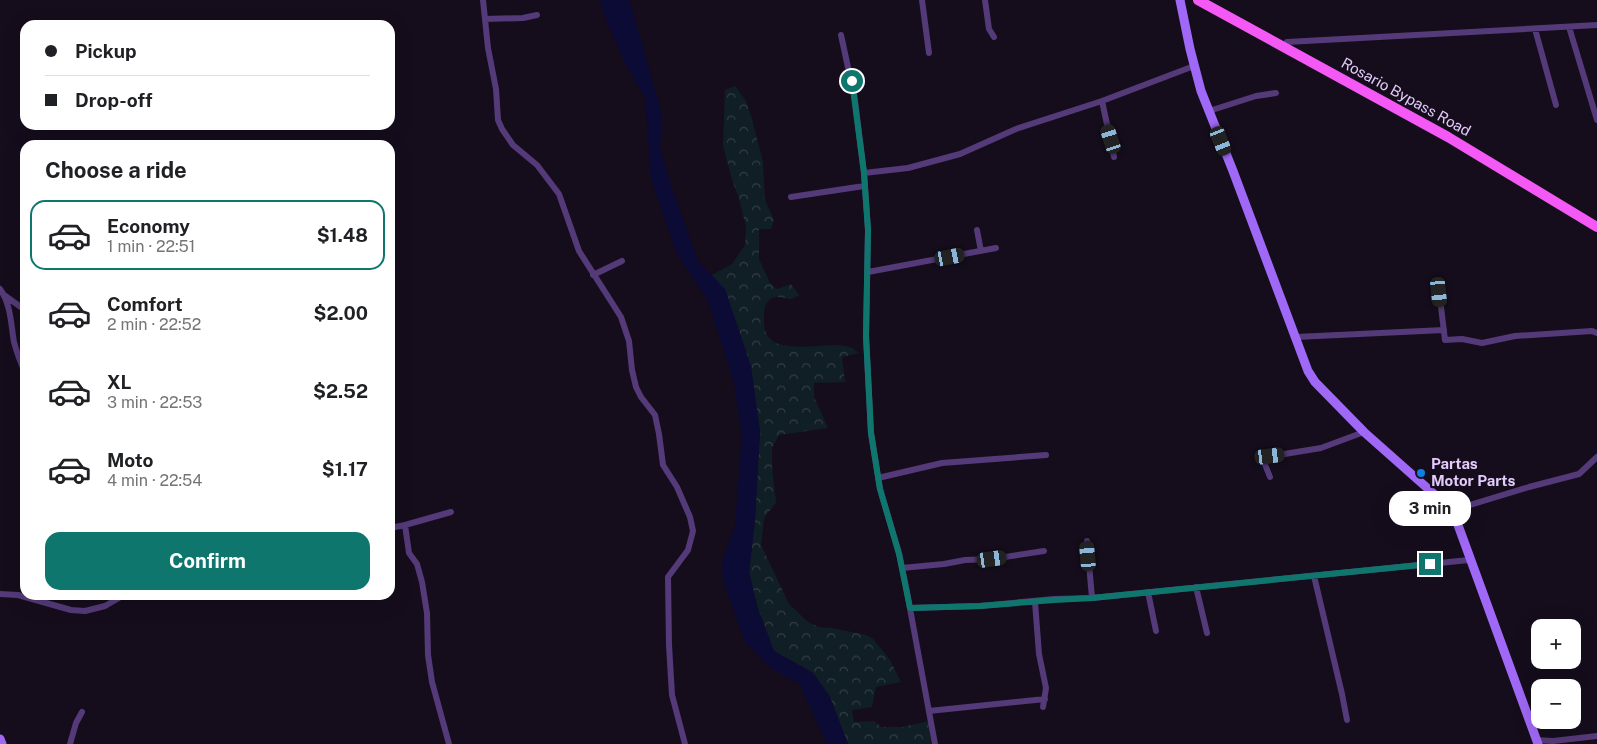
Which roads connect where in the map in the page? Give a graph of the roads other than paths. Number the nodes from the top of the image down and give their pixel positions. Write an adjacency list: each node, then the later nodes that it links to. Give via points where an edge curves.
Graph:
1 (483, 0): 8 (street)
2 (922, 0): 15 (street)
3 (985, 0): 13 (street, via 988,29)
4 (1180, 0): 16 (street)
5 (1198, 0): 27 (main road, Rosario Bypass Road, via 1448,137)
6 (1210, 0): 14 (main road, Rosario Bypass Road)
7 (537, 15): 8 (street)
8 (484, 19): 33 (street, via 500,125 513,145 537,164 556,188 579,251)
9 (1597, 25): 10 (street)
10 (1569, 27): 11 (street); 21 (street)
11 (1535, 29): 14 (street); 19 (street)
12 (840, 35): 23 (street, via 853,84)
13 (994, 37)
14 (1287, 42): 26 (main road, Rosario Bypass Road, via 1450,130)
15 (930, 53)
16 (1194, 66): 18 (street); 20 (street)
17 (1276, 93): 20 (street)
18 (1102, 101): 22 (street); 23 (street, via 1016,129 960,154 908,168)
19 (1556, 105)
20 (1209, 111): 39 (street)
21 (1597, 120)
22 (1114, 157)
23 (864, 173): 24 (street)
24 (864, 186): 25 (street); 32 (street)
25 (791, 197)
26 (1597, 220)
27 (1597, 227)
28 (977, 230): 30 (street)
29 (996, 248): 30 (street)
30 (981, 251): 32 (street)
31 (622, 261): 33 (street)
32 (868, 272): 45 (street, via 868,382)
33 (593, 275): 77 (street, via 625,326 636,387 655,415 664,465 685,503 693,527 688,550 668,577 672,695)
34 (1438, 282): 37 (street)
35 (2, 291): 36 (street); 40 (street)
36 (20, 306)
37 (1444, 330): 38 (street, via 1445,340 1482,343 1515,336); 39 (street)
38 (1597, 333)
39 (1296, 337): 41 (street, via 1315,382)
40 (20, 359)
41 (1364, 432): 44 (street, via 1321,448 1266,457 1263,460); 46 (street)
42 (1046, 456): 45 (street, via 942,463)
43 (1597, 457): 46 (street, via 1579,474)
44 (1270, 477)
45 (878, 478): 53 (street)
46 (1450, 511): 52 (street)
47 (451, 512): 48 (street)
48 (405, 525): 49 (street); 76 (street, via 409,553 417,564 422,582 432,682)
49 (395, 527)
50 (1087, 541): 59 (street)
51 (1044, 551): 53 (street)
52 (1469, 560): 54 (street); 73 (street)
53 (902, 568): 63 (street)
54 (1314, 576): 55 (street); 70 (street)
55 (1196, 588): 56 (street); 65 (street)
56 (1148, 592): 59 (street); 64 (street)
57 (0, 594): 58 (street)
58 (20, 596)
59 (1092, 598): 62 (street)
60 (36, 600): 61 (street, via 85,611)
61 (115, 600)
62 (1035, 602): 63 (street); 66 (street)
63 (910, 608): 68 (street)
64 (1156, 631)
65 (1207, 633)
66 (1045, 699): 67 (street); 68 (street)
67 (1043, 707)
68 (929, 711): 78 (street)
69 (82, 712): 75 (street)
70 (1346, 720)
71 (1597, 736): 73 (street)
72 (0, 739): 74 (street)
73 (1537, 742)
74 (2, 744)
75 (70, 744)
76 (449, 744)
77 (685, 744)
78 (935, 744)

